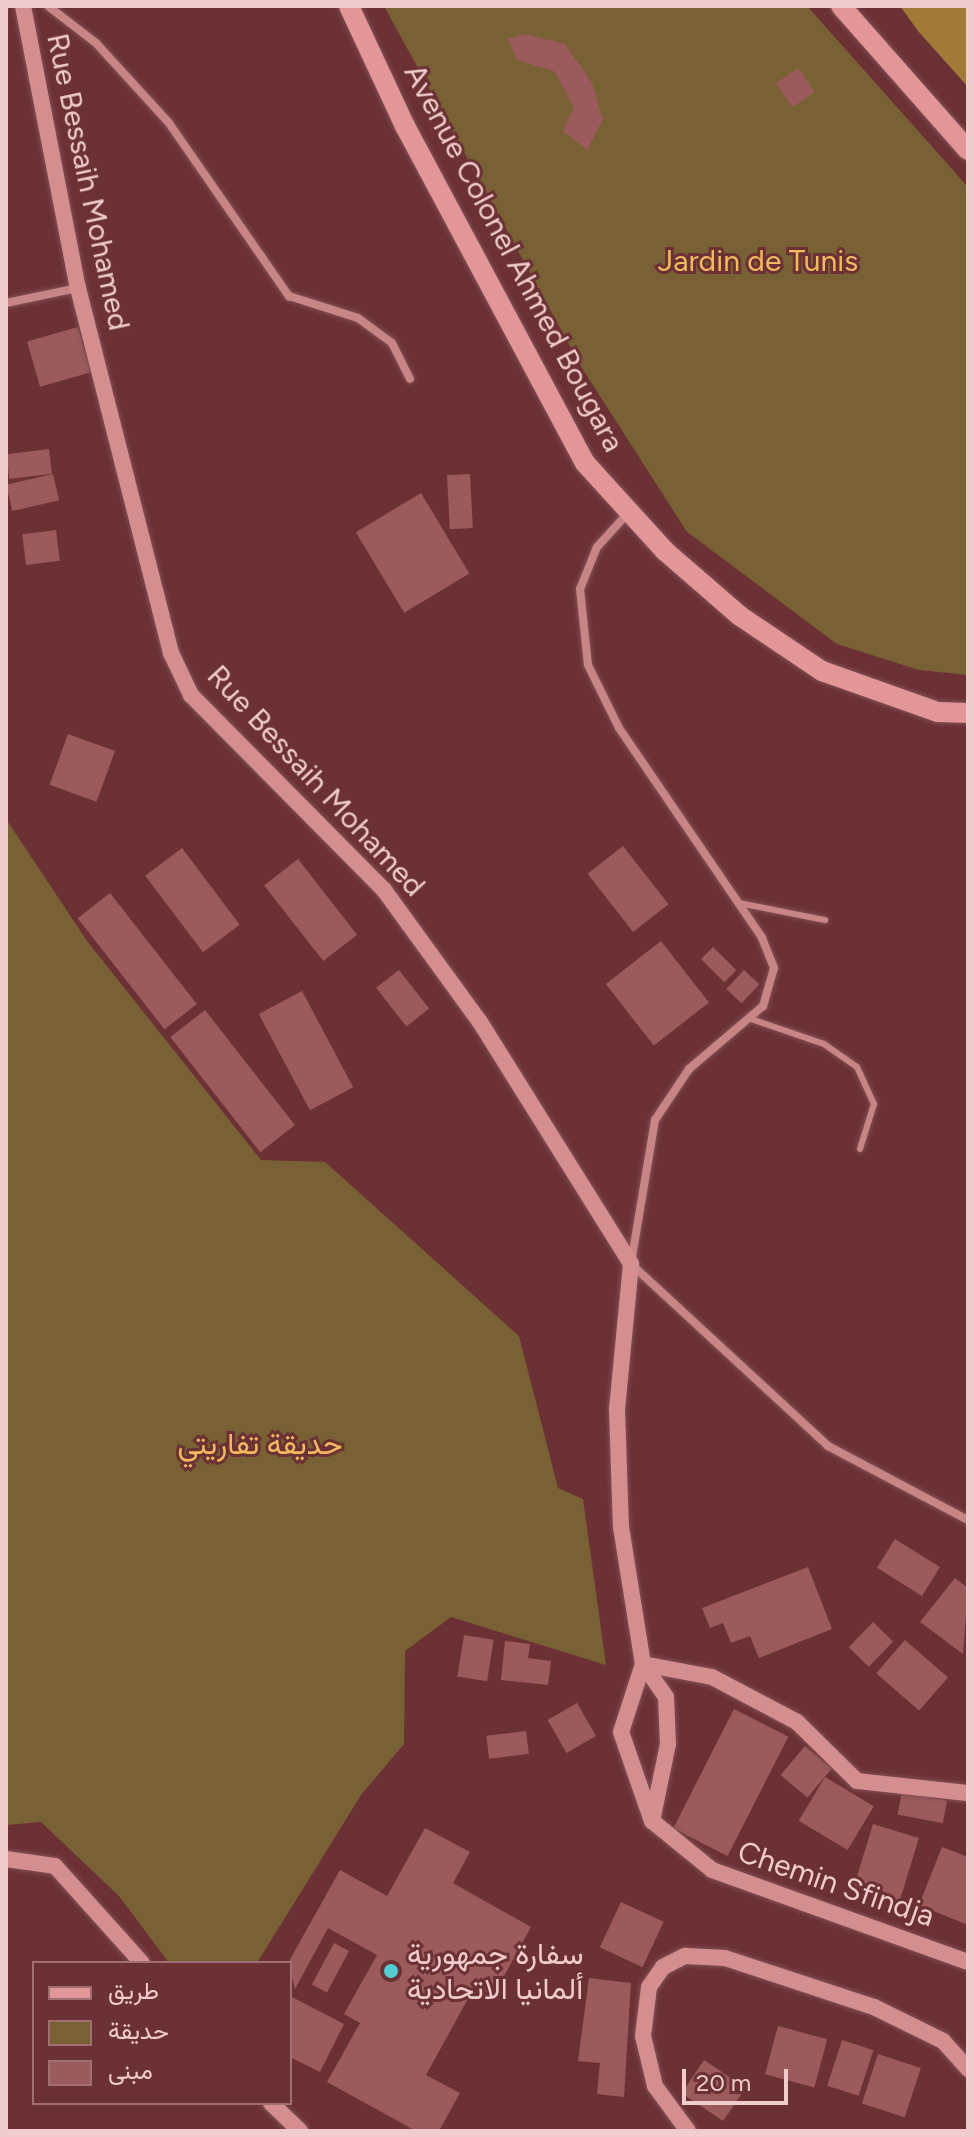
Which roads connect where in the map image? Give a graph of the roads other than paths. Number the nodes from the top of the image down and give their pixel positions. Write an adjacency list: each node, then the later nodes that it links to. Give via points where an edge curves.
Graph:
1 (23, 6): 6 (street, Rue Bessaih Mohamed)
2 (48, 6): 8 (street, via 96,43 169,123 289,296 358,318 392,343)
3 (349, 6): 9 (main road, Avenue Colonel Ahmed Bougara, via 405,126 585,463)
4 (841, 6): 5 (main road)
5 (968, 150)
6 (78, 288): 7 (street); 15 (street, Rue Bessaih Mohamed, via 160,616 191,695 384,890 480,1022)
7 (6, 303)
8 (410, 379)
9 (631, 510): 10 (main road, Avenue Colonel Ahmed Bougara, via 665,551 740,616 822,671 938,712); 11 (street, via 597,547 580,589 588,665 619,728)
10 (968, 713)
11 (738, 903): 12 (lane); 13 (street, via 774,968 772,992)
12 (825, 920)
13 (748, 1018): 14 (lane, via 824,1044 857,1067 874,1104); 15 (street, via 689,1069 655,1120)
14 (860, 1149)
15 (631, 1264): 16 (street, Rue Bessaih Mohamed, via 828,1446); 17 (street, via 617,1409 621,1527)
16 (968, 1520)
17 (643, 1664): 18 (street, via 712,1677 797,1722 857,1781); 19 (street, via 621,1732); 19 (street, via 666,1697 668,1744)
18 (968, 1793)
19 (652, 1821): 22 (street, Chemin Sfindja, via 712,1870)
20 (6, 1859): 21 (street, via 55,1866)
21 (140, 1961)
22 (968, 1962)
23 (968, 2069): 26 (street, via 943,2041 874,2007 725,1958 685,1956 663,1967 649,1987 643,2036 655,2086)
24 (273, 2105): 25 (street)
25 (300, 2131)
26 (688, 2131)

